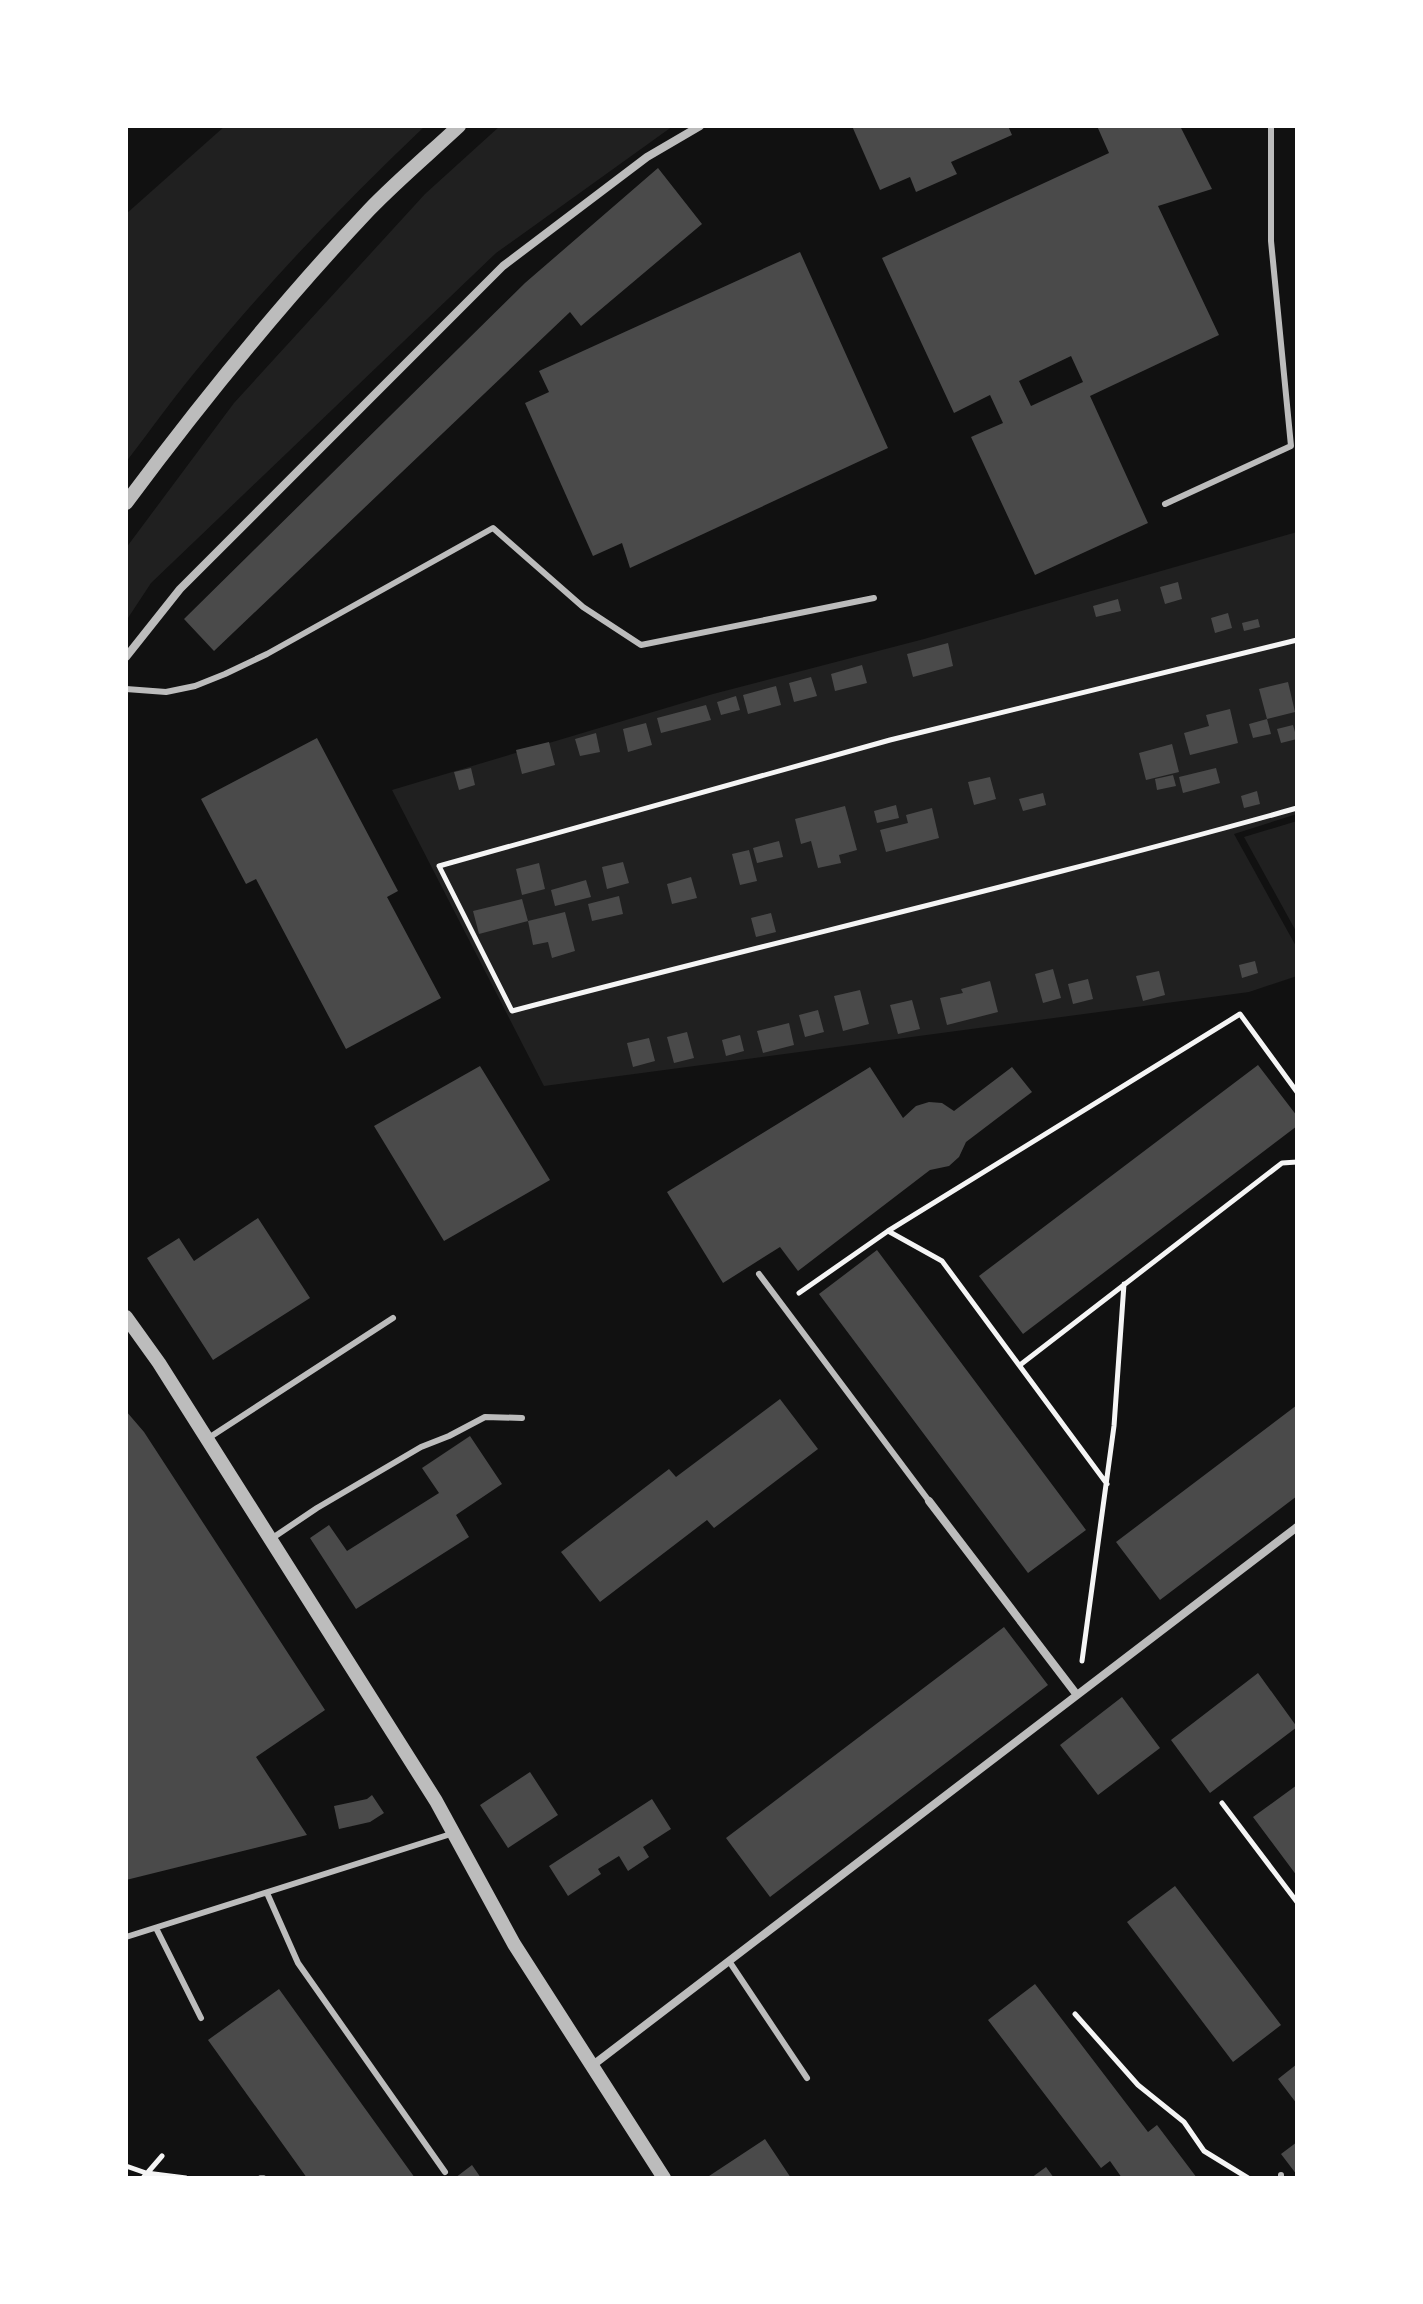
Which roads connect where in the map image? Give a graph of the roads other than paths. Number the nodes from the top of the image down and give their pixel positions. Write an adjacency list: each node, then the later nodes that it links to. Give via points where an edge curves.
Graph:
1 (459, 126): 4 (street, via 370,209 190,417)
2 (700, 126): 7 (street, via 647,157 503,266 180,589)
3 (1271, 126): 5 (lane, via 1271,241 1291,446)
4 (126, 503)
5 (1165, 504)
6 (874, 598): 8 (lane, via 641,645 583,607 493,528 225,674 166,692)
7 (126, 657)
8 (126, 689)
9 (759, 1274): 14 (lane)
10 (126, 1317): 13 (street)
11 (393, 1318): 13 (lane)
12 (522, 1418): 16 (lane, via 485,1417 421,1447)
13 (207, 1439): 16 (street)
14 (929, 1501): 17 (street)
15 (1297, 1527): 17 (street)
16 (271, 1539): 18 (street)
17 (1077, 1695): 22 (street)
18 (454, 1833): 19 (lane); 24 (street, via 514,1944)
19 (267, 1893): 20 (lane); 26 (lane, via 298,1963)
20 (156, 1928): 21 (lane); 23 (lane)
21 (126, 1937)
22 (729, 1961): 24 (street); 25 (lane)
23 (201, 2018)
24 (593, 2065): 27 (street)
25 (807, 2078)
26 (445, 2172)
27 (664, 2178)

